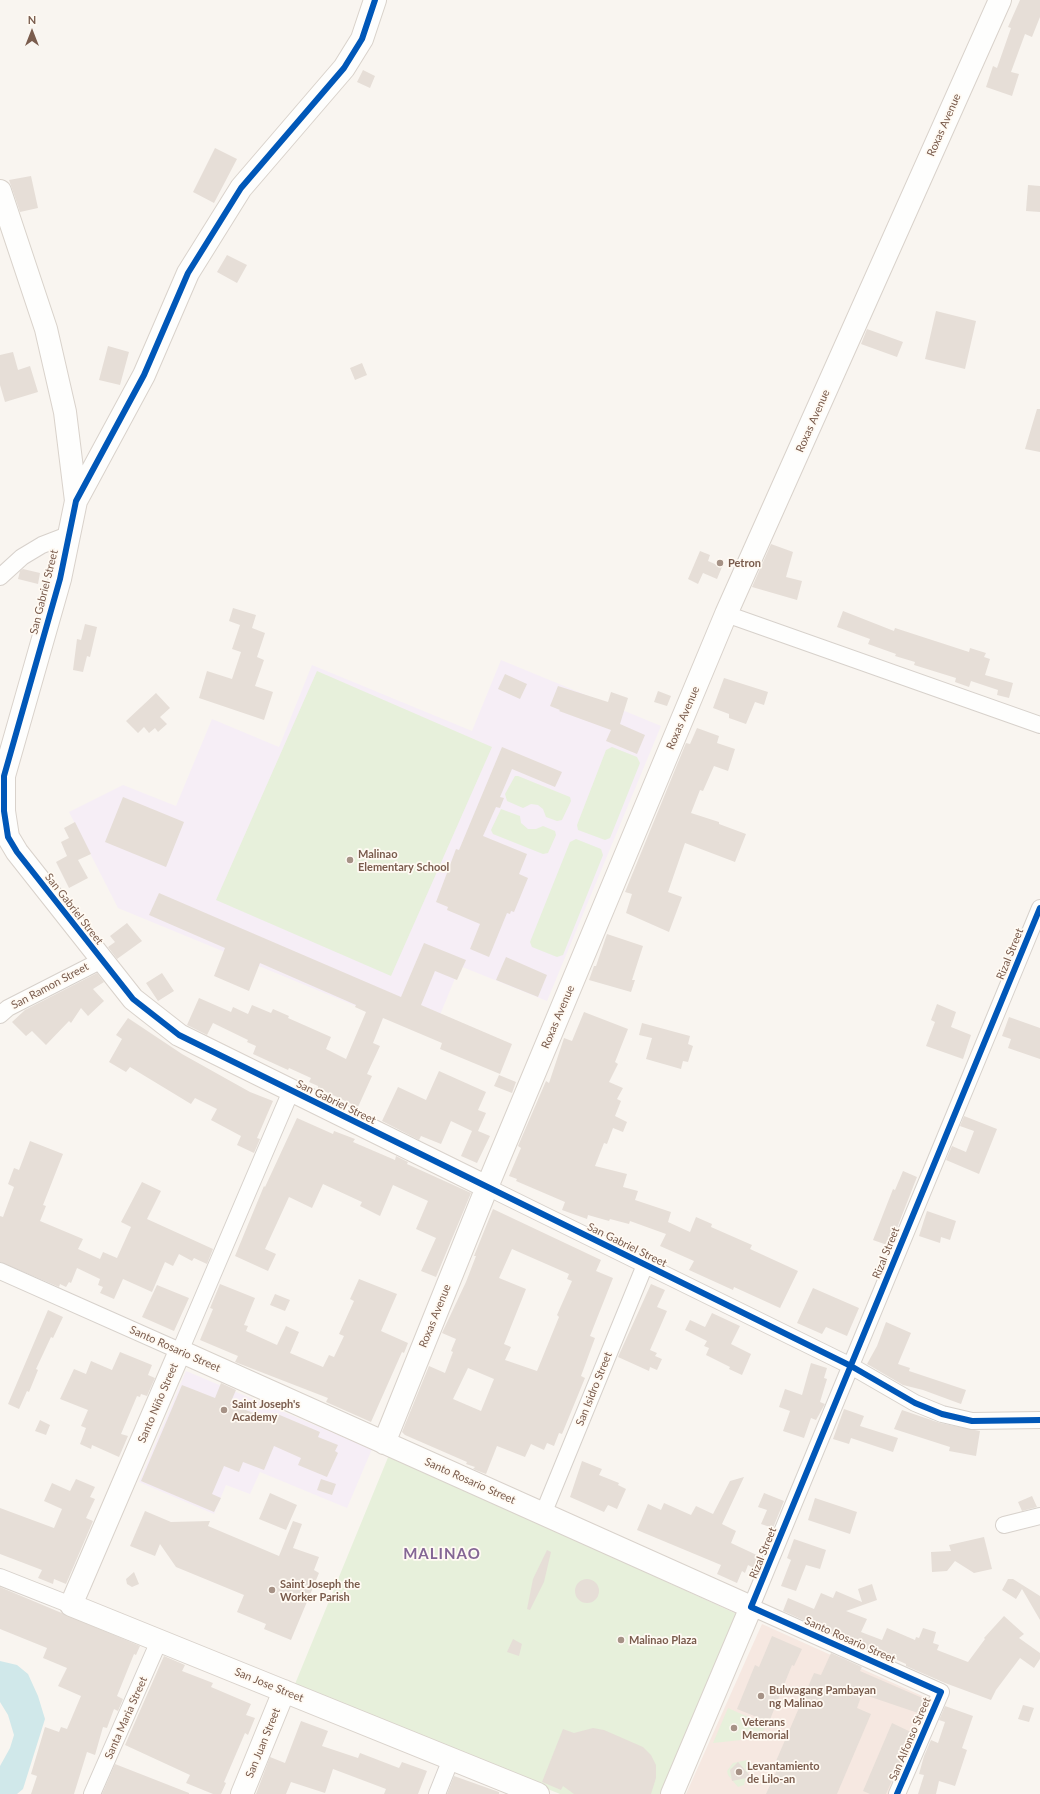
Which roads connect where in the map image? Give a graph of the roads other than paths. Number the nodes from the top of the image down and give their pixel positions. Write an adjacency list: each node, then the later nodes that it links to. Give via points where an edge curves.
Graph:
1 (375, 0): 4 (main road, via 362,39 344,68 241,188 188,273 144,375)
2 (1000, 0): 7 (main road, Roxas Avenue)
3 (0, 191): 4 (main road, via 46,329 65,412)
4 (76, 501): 5 (main road, San Gabriel Street)
5 (68, 535): 6 (street, via 42,545 22,557); 10 (main road, San Gabriel Street, via 60,579 4,776 4,811 8,837 17,852)
6 (0, 577)
7 (726, 614): 8 (street); 13 (main road, Roxas Avenue)
8 (1040, 725)
9 (1040, 908): 17 (street, Rizal Street)
10 (102, 960): 11 (street, San Ramon Street, via 8,1008); 12 (main road, San Gabriel Street, via 133,999 179,1035)
11 (0, 1015)
12 (291, 1091): 13 (main road, San Gabriel Street); 16 (street, Santo Niño Street)
13 (487, 1187): 14 (street, San Gabriel Street); 19 (main road, Roxas Avenue)
14 (645, 1265): 17 (street, San Gabriel Street); 20 (street, San Isidro Street)
15 (0, 1271): 16 (street, Santo Rosario Street)
16 (180, 1351): 19 (main road, Santo Rosario Street); 24 (main road, Santo Niño Street)
17 (851, 1366): 18 (street, San Gabriel Street, via 915,1403 942,1414 972,1421); 25 (street, Rizal Street)
18 (1040, 1420)
19 (384, 1443): 20 (main road, Santo Rosario Street)
20 (543, 1514): 25 (main road, Santo Rosario Street)
21 (1040, 1516): 22 (street)
22 (1004, 1525)
23 (0, 1577): 24 (street, San Jose Street)
24 (71, 1605): 26 (main road, San Jose Street)
25 (751, 1607): 28 (street, Santo Rosario Street); 34 (main road, Rizal Street)
26 (159, 1641): 27 (main road, San Jose Street); 30 (street, Santa Maria Street)
27 (284, 1691): 29 (main road, San Jose Street); 31 (main road, San Juan Street)
28 (941, 1692): 35 (street, San Alfonso Street)
29 (451, 1759): 32 (street); 33 (main road, San Jose Street)
30 (92, 1794)
31 (242, 1794)
32 (437, 1794)
33 (538, 1794)
34 (672, 1794)
35 (897, 1794)

